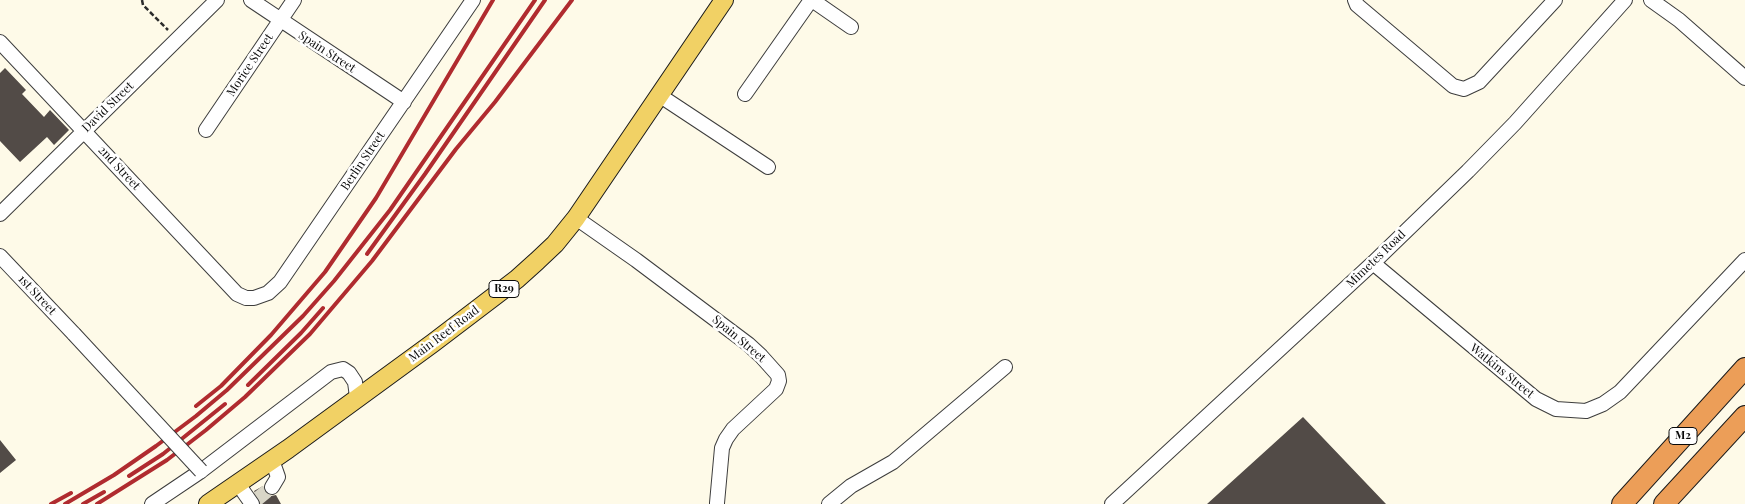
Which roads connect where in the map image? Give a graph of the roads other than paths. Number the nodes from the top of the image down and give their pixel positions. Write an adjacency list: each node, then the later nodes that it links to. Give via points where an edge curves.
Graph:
1 (217, 0): 19 (street, David Street)
2 (251, 0): 11 (street, Spain Street)
3 (294, 0): 11 (street, Morice Street)
4 (473, 0): 17 (street, Berlin Street)
5 (724, 0): 16 (main road, Main Reef Road / R29)
6 (812, 0): 12 (street); 15 (street)
7 (1356, 0): 8 (street, via 1357,5 1453,86 1464,89 1479,82)
8 (1555, 0)
9 (1625, 0): 25 (street, Mimetes Road, via 1493,146)
10 (1651, 0): 14 (street)
11 (280, 21): 17 (street, Spain Street); 18 (street, Morice Street)
12 (851, 27)
13 (0, 42): 19 (street, 2nd Street)
14 (1745, 78)
15 (744, 94)
16 (659, 95): 20 (street); 22 (main road, Main Reef Road / R29)
17 (404, 102): 26 (street, Berlin Street, via 274,289 260,297 246,298)
18 (206, 130)
19 (84, 131): 21 (street, David Street); 26 (street, 2nd Street)
20 (768, 167)
21 (0, 214)
22 (576, 218): 30 (main road, Main Reef Road / R29, via 517,279); 39 (street, Spain Street, via 748,344 778,376 776,389 726,439 722,448)
23 (0, 256): 34 (street, 1st Street, bridge)
24 (1745, 260): 25 (street, Watkins Street, via 1620,392 1586,411 1556,409 1536,399)
25 (1373, 263): 42 (street, Mimetes Road)
26 (238, 294)
27 (1745, 364): 31 (highway)
28 (1005, 367): 41 (street, via 892,462 851,486)
29 (1745, 368): 31 (highway, M2)
30 (358, 397): 33 (main road, Main Reef Road / R29); 34 (street, via 349,373 343,369 332,372)
31 (1716, 399): 43 (highway, M2)
32 (1745, 416): 44 (highway, M2)
33 (272, 460): 35 (main road, Main Reef Road / R29); 36 (street, via 278,477)
34 (202, 471): 40 (street)
35 (238, 484): 37 (main road, Main Reef Road / R29); 38 (street)
36 (272, 487)
37 (214, 502)
38 (253, 503)
39 (717, 503)
40 (152, 504)
41 (829, 504)
42 (1112, 504)
43 (1622, 504)
44 (1664, 504)

